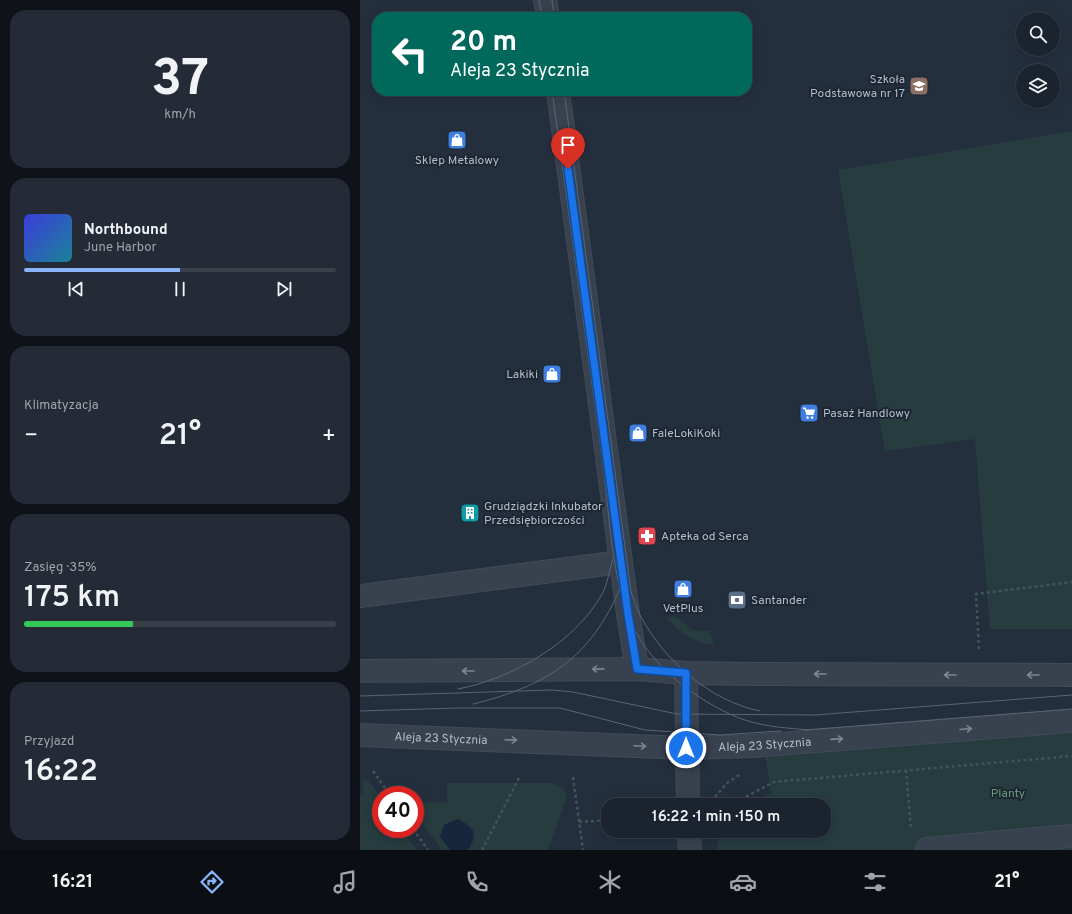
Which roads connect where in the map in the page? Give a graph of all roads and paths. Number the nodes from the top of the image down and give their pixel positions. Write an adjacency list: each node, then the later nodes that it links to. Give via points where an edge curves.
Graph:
1 (545, 0): 2 (street)
2 (547, 12)
3 (559, 96): 4 (street)
4 (621, 562): 6 (street); 8 (street)
5 (1072, 582): 7 (path, via 976,594)
6 (360, 596)
7 (979, 650)
8 (637, 669): 9 (street, one-way to 9); 10 (street)
9 (360, 671)
10 (686, 673): 11 (street, one-way to 10); 14 (street)
11 (1072, 675)
12 (1072, 721): 14 (street, Aleja 23 Stycznia, one-way to 12, via 753,746)
13 (360, 735): 14 (street, Aleja 23 Stycznia, one-way to 14)
14 (686, 748): 22 (street)
15 (1072, 756): 16 (path)
16 (906, 770): 24 (path, via 774,782); 30 (path)
17 (373, 771): 21 (path)
18 (743, 772): 23 (path, via 728,782)
19 (520, 776): 32 (path)
20 (573, 777): 26 (path)
21 (384, 786)
22 (688, 798)
23 (715, 798)
24 (743, 798)
25 (601, 820): 26 (path)
26 (579, 822): 33 (path)
27 (1072, 836): 30 (street)
28 (419, 838): 31 (path)
29 (689, 838): 34 (street)
30 (919, 846)
31 (428, 850)
32 (482, 850)
33 (583, 850)
34 (690, 850)

